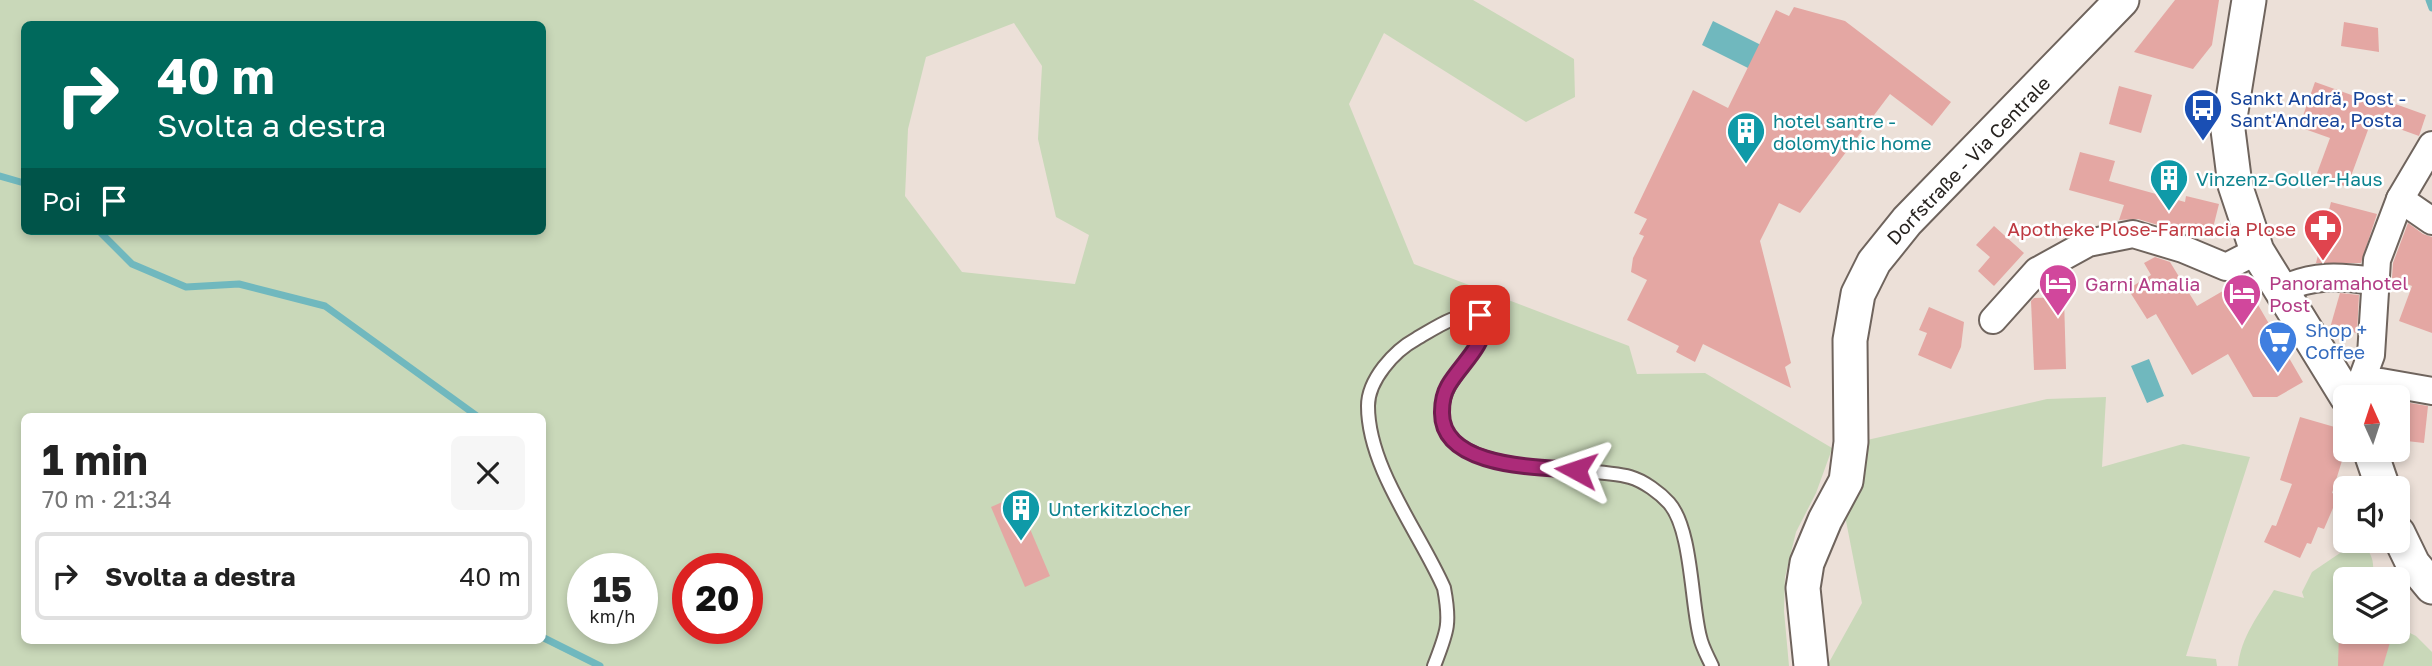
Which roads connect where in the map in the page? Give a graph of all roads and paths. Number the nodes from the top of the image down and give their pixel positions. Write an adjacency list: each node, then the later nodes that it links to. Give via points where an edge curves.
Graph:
1 (2122, 0): 20 (street, Dorfstraße - Via Centrale, via 1907,221 1874,262 1858,294 1850,340 1851,442 1846,481 1807,563 1803,588)
2 (2249, 0): 6 (street, via 2228,130 2235,186)
3 (2432, 145): 4 (street)
4 (2400, 199): 5 (street); 7 (street, via 2376,260)
5 (2432, 221)
6 (2258, 251): 8 (street); 9 (street, via 2226,267 2133,234 2088,243 2037,271)
7 (2374, 281): 8 (street, via 2339,275); 11 (street, via 2371,355)
8 (2281, 290): 10 (street)
9 (1993, 320)
10 (2347, 385)
11 (2354, 385)
12 (2371, 385): 13 (street)
13 (2398, 385)
14 (2410, 387): 15 (street)
15 (2432, 391)
16 (2408, 553): 17 (street)
17 (2432, 587)
18 (1434, 666): 19 (lane, via 1448,629 1444,588 1379,459 1368,405 1374,384 1406,344 1466,314 1480,315 1485,332 1447,388 1442,424 1451,439 1482,458 1600,471 1632,478 1655,490 1671,505 1681,529 1700,638)
19 (1712, 666)
20 (1811, 666)

